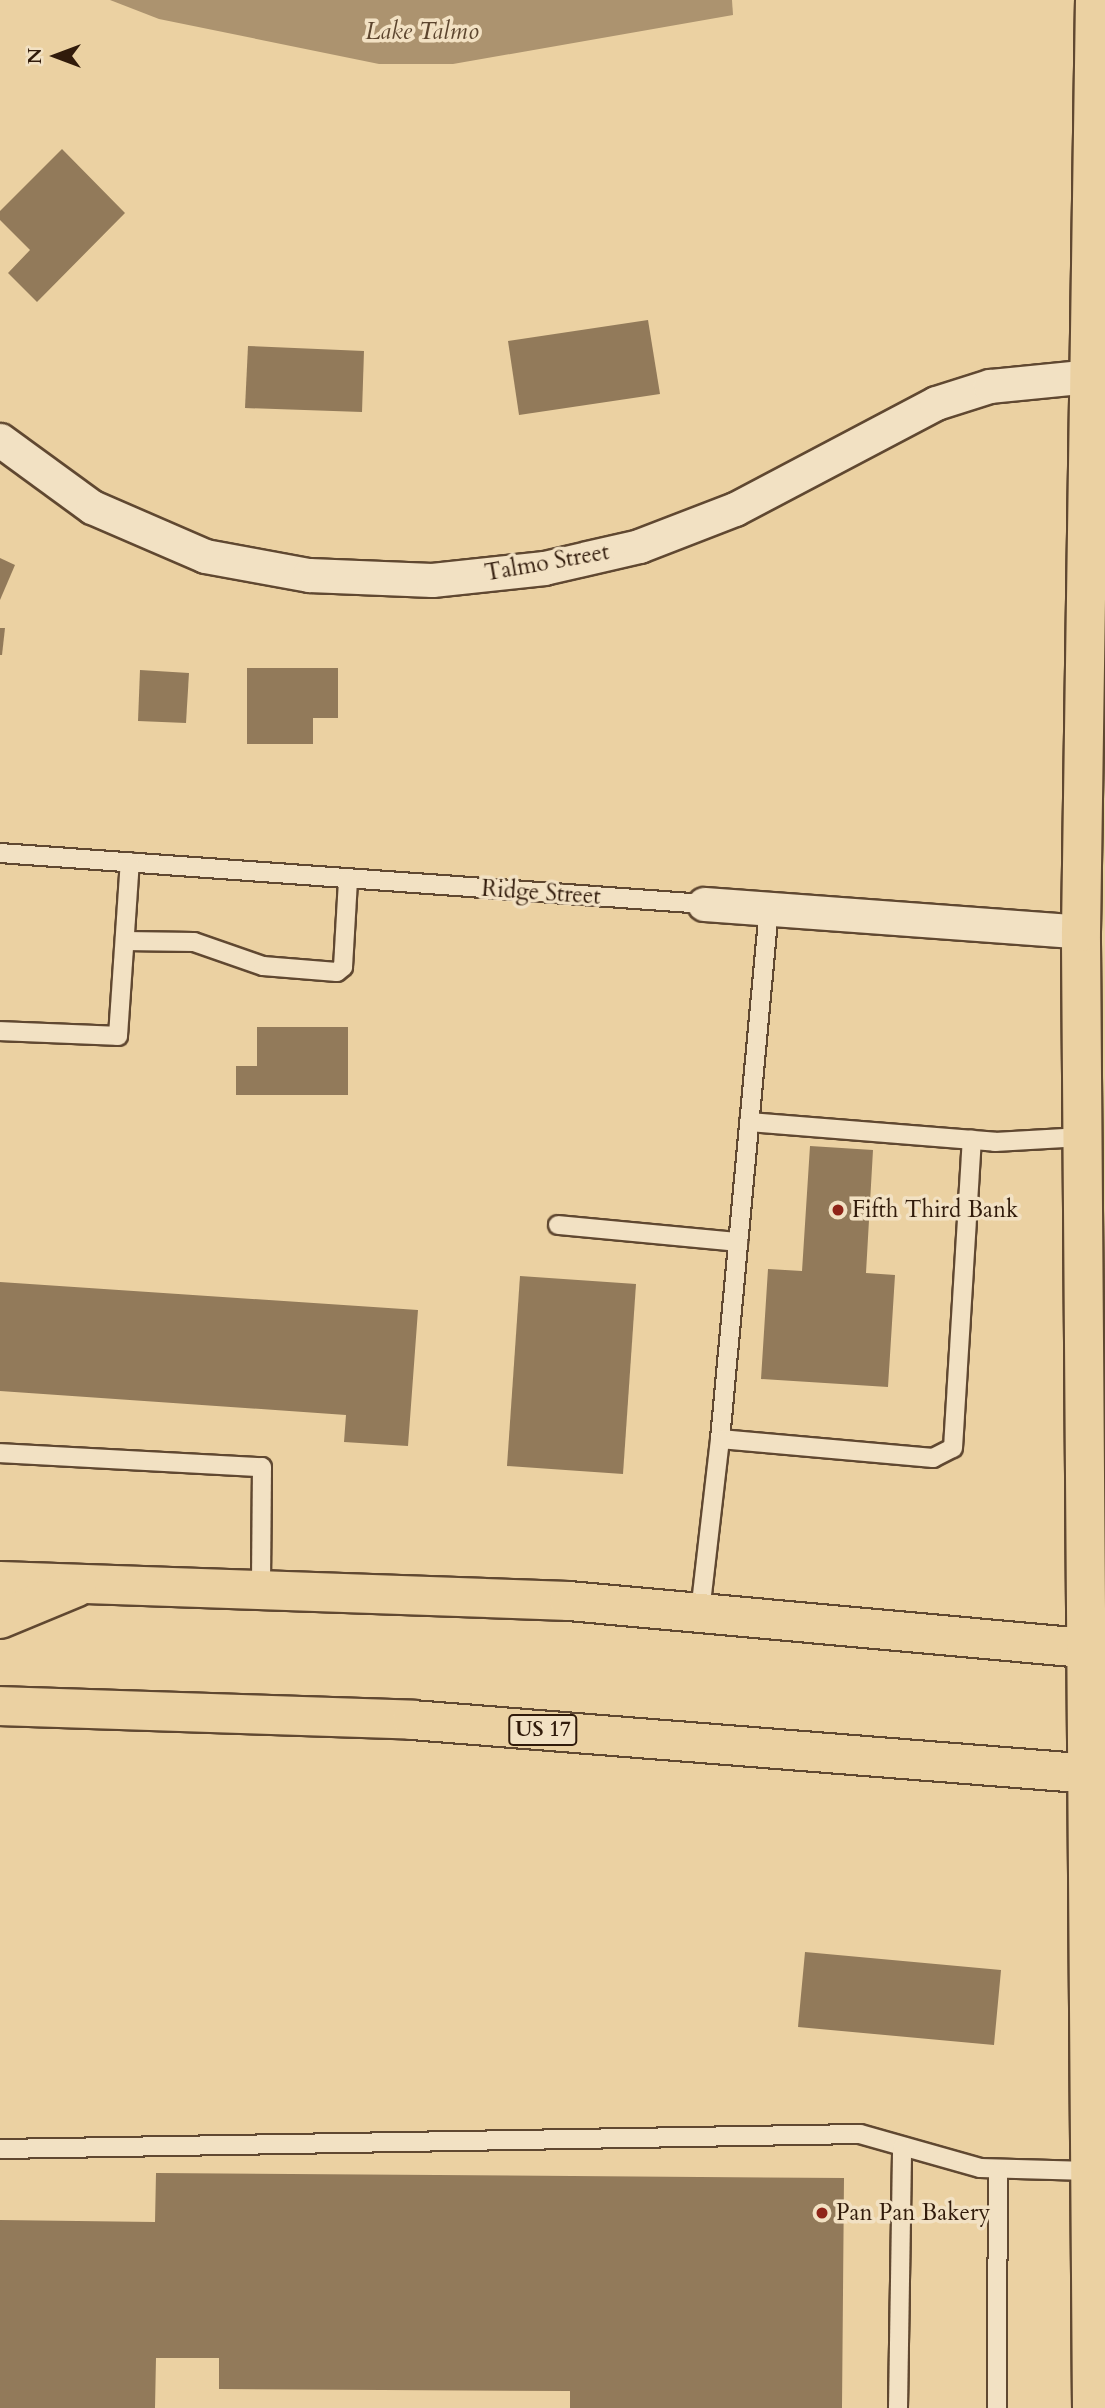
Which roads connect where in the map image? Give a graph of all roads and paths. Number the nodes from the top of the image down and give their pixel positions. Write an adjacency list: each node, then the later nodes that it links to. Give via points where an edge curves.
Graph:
1 (1095, 0): 2 (main road)
2 (1100, 67): 3 (main road)
3 (1091, 376): 4 (street, Talmo Street, via 990,386 936,403 735,509 639,546 544,568 432,580 309,575 205,556 92,507); 10 (main road)
4 (0, 440)
5 (0, 853): 6 (lane, Ridge Street)
6 (130, 862): 7 (lane, Ridge Street); 11 (lane)
7 (348, 879): 8 (lane, Ridge Street); 11 (lane, via 343,967 337,972 263,966 194,942)
8 (704, 904): 9 (street, Ridge Street)
9 (769, 909): 10 (street, Ridge Street); 13 (lane)
10 (1081, 932): 14 (main road)
11 (124, 941): 12 (lane, via 118,1036)
12 (0, 1031)
13 (749, 1122): 15 (lane); 17 (lane)
14 (1082, 1137): 15 (lane); 25 (main road)
15 (972, 1140): 18 (lane, via 953,1448 933,1458)
16 (558, 1225): 17 (lane)
17 (738, 1241): 18 (lane)
18 (720, 1439): 23 (lane)
19 (0, 1453): 22 (lane, via 262,1467)
20 (0, 1581): 21 (main road)
21 (92, 1581): 22 (main road); 24 (main road)
22 (261, 1586): 23 (main road)
23 (700, 1612): 25 (main road)
24 (0, 1619)
25 (1094, 1649): 27 (main road)
26 (0, 1706): 27 (main road, US 17, via 412,1720)
27 (1095, 1774): 31 (main road)
28 (902, 2148): 29 (lane, via 860,2134 777,2134); 30 (lane); 32 (lane)
29 (0, 2149)
30 (998, 2169): 31 (lane); 33 (lane)
31 (1089, 2171): 34 (main road)
32 (898, 2408)
33 (997, 2408)
34 (1092, 2408)

